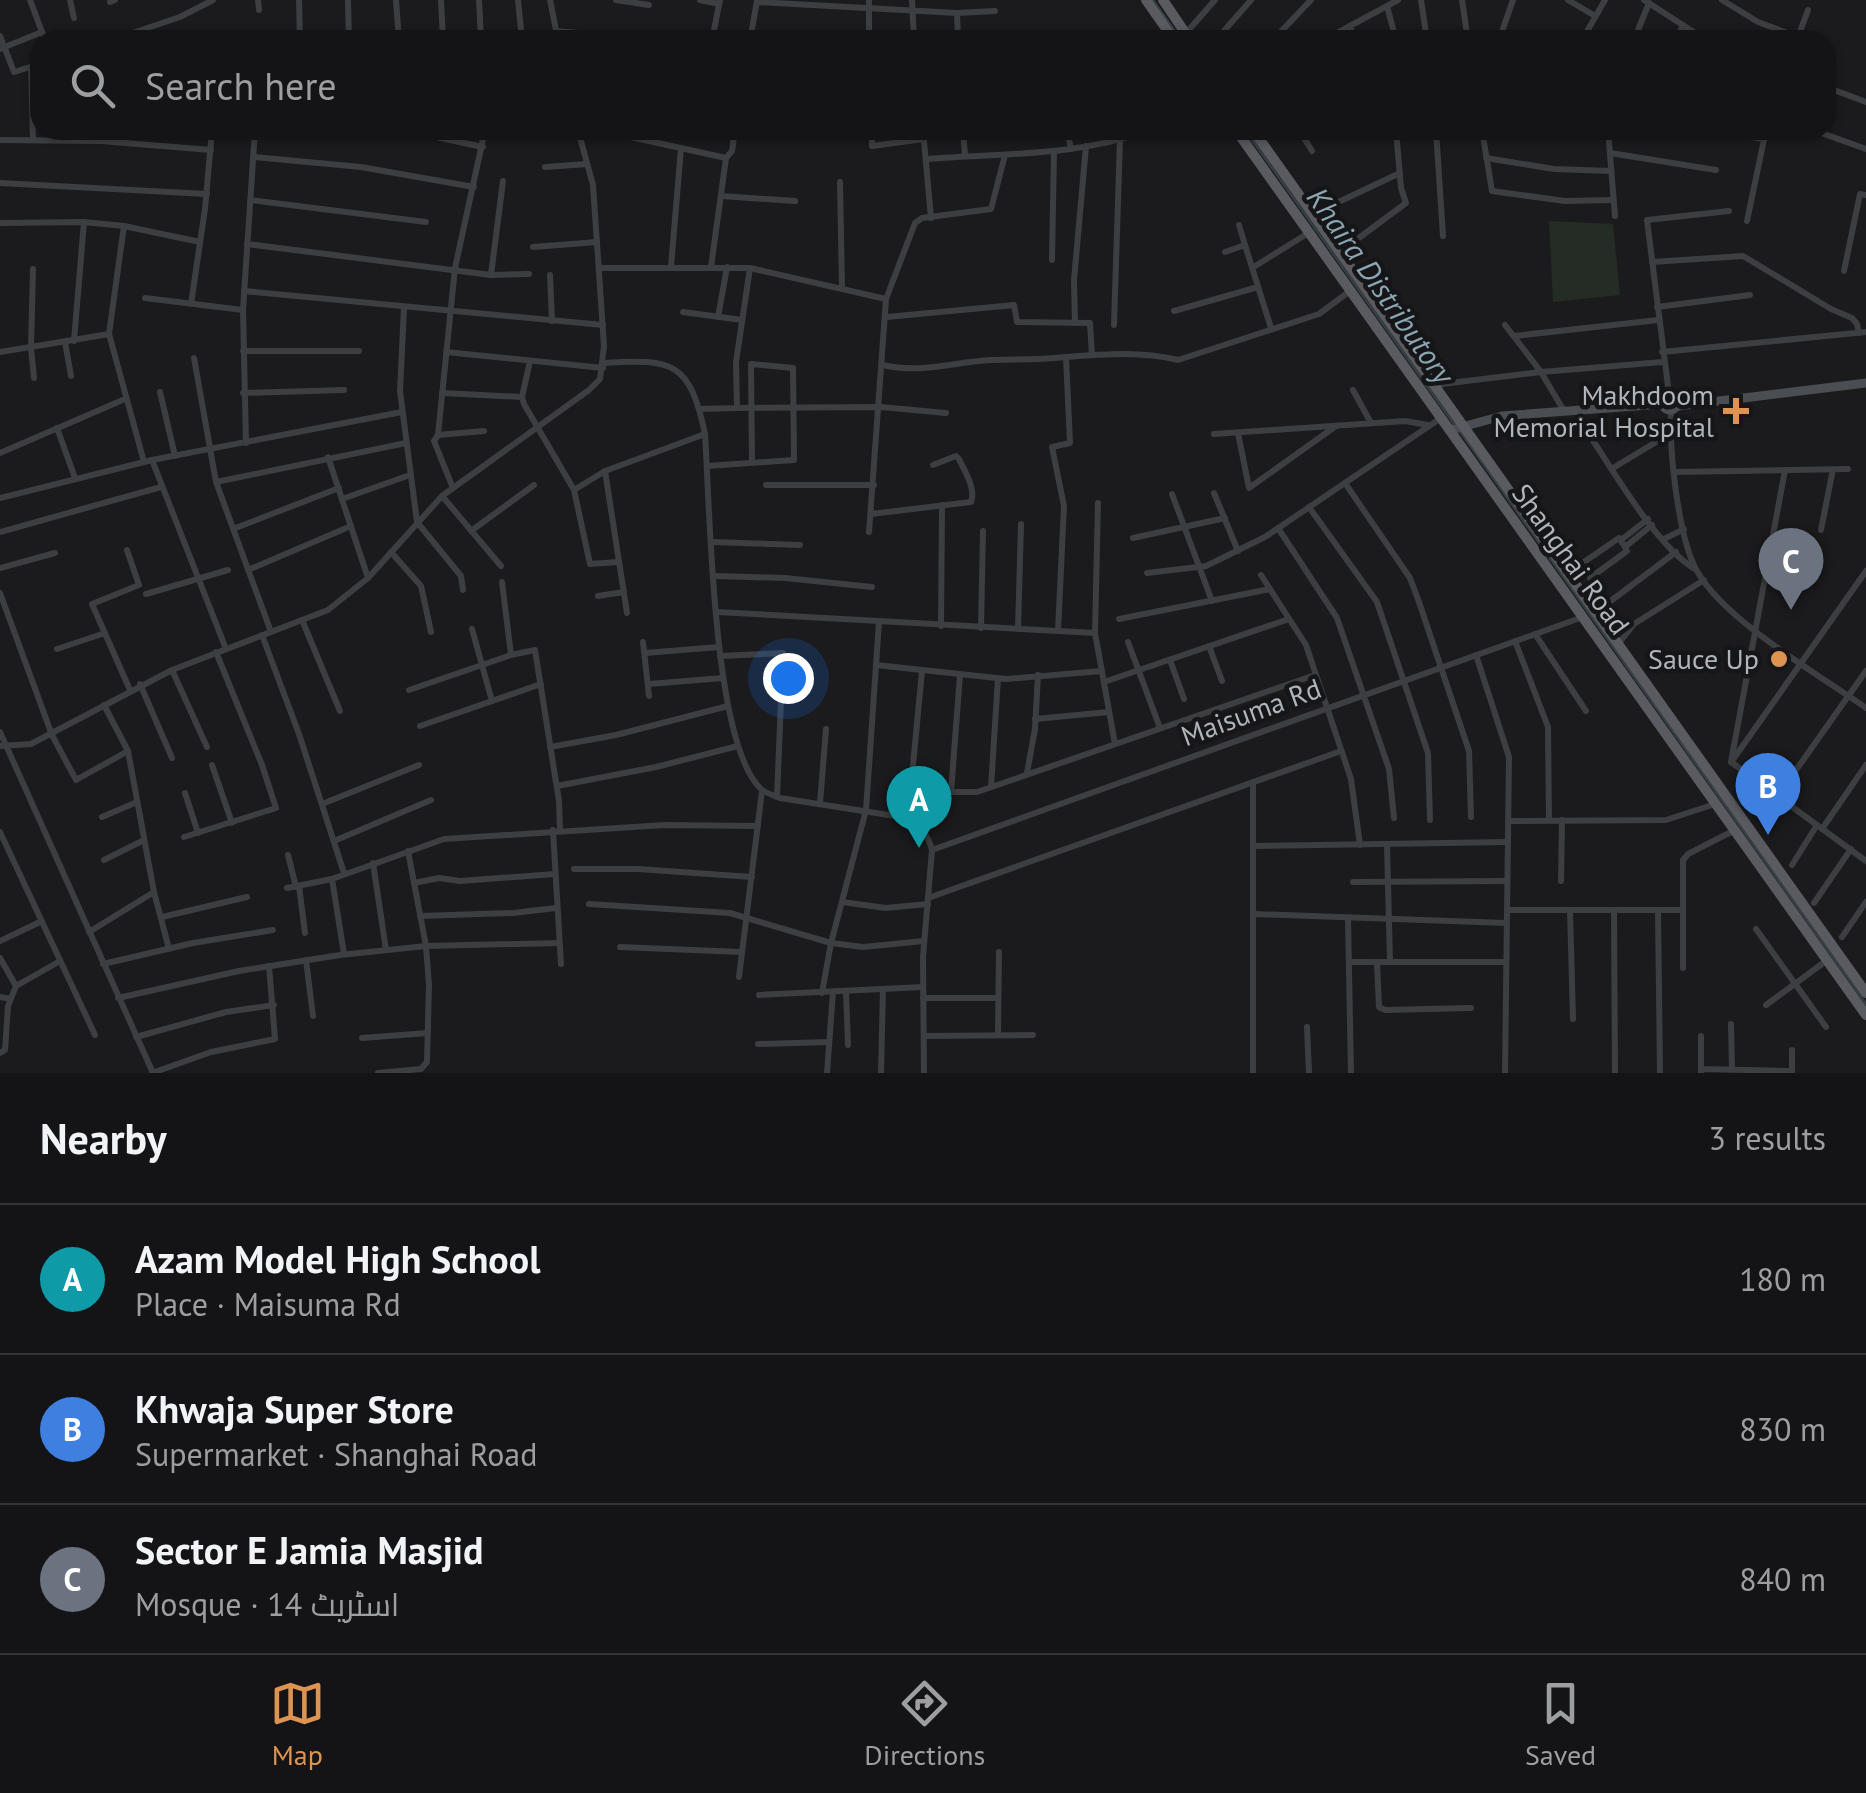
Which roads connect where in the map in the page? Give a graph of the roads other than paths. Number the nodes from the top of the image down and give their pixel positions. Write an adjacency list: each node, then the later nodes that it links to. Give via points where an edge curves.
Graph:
1 (30, 0): 41 (street)
2 (70, 0): 38 (street)
3 (213, 0): 42 (street)
4 (258, 0): 33 (street)
5 (300, 0): 43 (street)
6 (348, 0): 44 (street)
7 (396, 0): 45 (street)
8 (441, 0): 46 (street)
9 (479, 0): 47 (street)
10 (518, 0): 48 (street)
11 (550, 0): 49 (street)
12 (616, 0): 30 (street)
13 (700, 0): 28 (street)
14 (1146, 0): 54 (main road)
15 (1163, 0): 55 (main road)
16 (1215, 0): 56 (street)
17 (1251, 0): 57 (street)
18 (1311, 0): 58 (street)
19 (1398, 0): 32 (street)
20 (1421, 0): 62 (street)
21 (1462, 0): 63 (street)
22 (1513, 0): 64 (street)
23 (1568, 0): 37 (street)
24 (1605, 0): 37 (street)
25 (1722, 0): 69 (street)
26 (757, 1): 31 (street); 51 (street)
27 (1646, 1): 39 (street); 66 (street)
28 (719, 2): 50 (street)
29 (912, 4): 31 (street); 36 (street); 52 (street)
30 (649, 5)
31 (869, 5)
32 (1387, 6): 40 (street); 61 (street)
33 (258, 10)
34 (1808, 10): 70 (street)
35 (995, 12): 36 (street)
36 (956, 13): 53 (street)
37 (1596, 16): 65 (street)
38 (74, 18)
39 (1684, 25): 67 (street); 68 (street)
40 (1350, 26): 59 (street); 60 (street)
41 (42, 30)
42 (142, 30)
43 (300, 30)
44 (349, 30)
45 (398, 30)
46 (442, 30)
47 (480, 30)
48 (521, 30)
49 (556, 30)
50 (714, 30)
51 (752, 30)
52 (913, 30)
53 (957, 30)
54 (1167, 30)
55 (1183, 30)
56 (1193, 30)
57 (1225, 30)
58 (1282, 30)
59 (1343, 30)
60 (1351, 30)
61 (1393, 30)
62 (1426, 30)
63 (1466, 30)
64 (1503, 30)
65 (1588, 30)
66 (1637, 30)
67 (1681, 30)
68 (1691, 30)
69 (1778, 30)
70 (1800, 30)
71 (0, 36): 73 (street)
72 (30, 40): 73 (street)
73 (2, 48): 74 (street, via 14,72)
74 (30, 67)
75 (1836, 91): 76 (street)
76 (1866, 102)
77 (1836, 138): 107 (street)
78 (0, 140): 79 (street)
79 (33, 140): 108 (street)
80 (212, 140): 108 (street)
81 (254, 140): 113 (street)
82 (449, 140): 104 (street)
83 (483, 140): 104 (street)
84 (581, 140): 118 (street)
85 (645, 140): 105 (street)
86 (734, 140): 115 (street)
87 (872, 140): 88 (street, via 872,146)
88 (898, 140)
89 (924, 140): 117 (street)
90 (964, 140): 114 (street)
91 (1069, 140): 106 (street)
92 (1116, 140): 102 (street)
93 (1120, 140): 188 (street)
94 (1243, 140): 145 (main road, Shanghai Road)
95 (1260, 140): 134 (main road, Shanghai Road)
96 (1305, 140): 110 (street)
97 (1397, 140): 122 (street)
98 (1437, 140): 146 (street)
99 (1483, 140): 116 (street)
100 (1609, 140): 111 (street)
101 (1763, 140): 137 (street)
102 (1109, 142): 103 (street)
103 (1086, 146): 106 (street); 187 (street)
104 (482, 147): 126 (street)
105 (681, 148): 115 (street); 156 (street)
106 (1071, 149): 109 (street)
107 (1866, 149)
108 (211, 150): 127 (street)
109 (1054, 151): 112 (street); 154 (street)
110 (1312, 151)
111 (1610, 153): 120 (street); 121 (street)
112 (1005, 155): 114 (street); 136 (street, via 991,209)
113 (253, 156): 126 (street); 130 (street)
114 (965, 156): 117 (street)
115 (726, 158): 129 (street)
116 (1486, 158): 121 (street); 131 (street, via 1492,191)
117 (928, 159): 136 (street)
118 (587, 164): 119 (street); 148 (street)
119 (546, 166)
120 (1716, 170)
121 (1611, 171): 131 (street)
122 (1400, 173): 134 (street); 153 (street, via 1406,203)
123 (503, 181): 166 (street)
124 (840, 182): 169 (street)
125 (0, 183): 127 (street)
126 (474, 187): 160 (street)
127 (207, 194): 147 (street)
128 (1866, 195): 138 (street, via 1860,194)
129 (721, 196): 132 (street); 157 (street)
130 (250, 200): 140 (street); 149 (street)
131 (1614, 200): 135 (street)
132 (795, 201)
133 (1729, 211): 155 (street, via 1647,220)
134 (1312, 214): 153 (main road, Shanghai Road)
135 (1614, 216)
136 (932, 218): 174 (street, via 914,223)
137 (1747, 221)
138 (1854, 221): 142 (street); 164 (street)
139 (84, 222): 141 (street); 144 (street); 195 (street)
140 (426, 222)
141 (0, 223)
142 (1866, 223)
143 (1239, 225): 150 (street)
144 (124, 226): 147 (street); 193 (street)
145 (1310, 232): 163 (street); 170 (main road, Shanghai Road)
146 (1442, 236)
147 (200, 242): 175 (street)
148 (597, 242): 151 (street); 161 (street)
149 (247, 244): 160 (street); 171 (street)
150 (1245, 245): 152 (street); 163 (street)
151 (532, 247)
152 (1225, 252)
153 (1340, 252): 213 (main road, Shanghai Road)
154 (1052, 260)
155 (1652, 262): 176 (street); 192 (street, via 1743,256 1852,318)
156 (672, 267): 157 (street); 161 (street)
157 (712, 267): 158 (street)
158 (727, 267): 162 (street); 182 (street)
159 (34, 268): 196 (street)
160 (455, 268): 166 (street); 180 (street)
161 (599, 268): 189 (street)
162 (750, 268): 169 (street); 184 (street)
163 (1252, 268): 168 (street)
164 (1844, 271)
165 (529, 274): 166 (street)
166 (491, 275)
167 (550, 275): 186 (street)
168 (1258, 287): 179 (street); 191 (street)
169 (842, 288): 174 (street)
170 (1351, 290): 191 (street, via 1318,314); 231 (main road, Shanghai Road)
171 (244, 291): 177 (street); 178 (street)
172 (1750, 295): 176 (street)
173 (145, 298): 175 (street)
174 (886, 298): 183 (street)
175 (191, 304): 178 (street)
176 (1657, 307): 185 (street)
177 (404, 308): 180 (street); 229 (street)
178 (243, 310): 198 (street)
179 (1174, 311)
180 (449, 312): 186 (street); 200 (street)
181 (682, 312): 182 (street)
182 (718, 317): 184 (street)
183 (886, 317): 187 (street, via 1014,305 1017,322); 207 (street)
184 (742, 320): 223 (street)
185 (1658, 320): 194 (street); 201 (street)
186 (552, 321): 189 (street)
187 (1075, 323): 202 (street, via 1090,324)
188 (1114, 324)
189 (603, 325): 208 (street)
190 (1505, 325): 194 (street)
191 (1272, 328): 202 (street, via 1178,360)
192 (1862, 333): 201 (street)
193 (109, 334): 195 (street); 220 (street)
194 (1514, 336): 209 (street)
195 (70, 342): 196 (street); 210 (street)
196 (31, 348): 199 (street); 211 (street)
197 (359, 350): 198 (street)
198 (243, 351): 217 (street)
199 (0, 352)
200 (446, 352): 205 (street); 218 (street)
201 (1662, 352): 206 (street)
202 (1092, 355): 203 (street)
203 (1066, 357): 207 (street, via 937,369); 343 (street, via 1070,443 1052,447 1064,506)
204 (194, 358): 246 (street)
205 (530, 362): 208 (street); 219 (street)
206 (1663, 362): 209 (street); 221 (street)
207 (883, 365): 222 (street)
208 (604, 366): 226 (street, via 665,364 681,372); 237 (street, via 589,390)
209 (1541, 372): 213 (street); 228 (street)
210 (71, 376)
211 (34, 378)
212 (1866, 384): 221 (street)
213 (1437, 388): 235 (main road, Shanghai Road)
214 (344, 390): 217 (street)
215 (1353, 390): 232 (street)
216 (160, 392): 248 (street)
217 (243, 392): 244 (street)
218 (442, 393): 219 (street); 243 (street)
219 (522, 397): 237 (street)
220 (125, 398): 236 (street); 250 (street)
221 (1670, 404): 227 (street); 240 (street)
222 (881, 407): 225 (street); 230 (street); 266 (street)
223 (737, 408): 224 (street); 226 (street)
224 (751, 408): 225 (street); 225 (street, via 751,364 793,368); 251 (street)
225 (792, 408): 251 (street, via 794,460)
226 (700, 409): 241 (street)
227 (1581, 410): 228 (street); 254 (street, via 1581,422)
228 (1564, 411): 235 (street)
229 (402, 412): 244 (street); 245 (street)
230 (946, 413)
231 (1442, 417): 234 (street); 235 (main road, Shanghai Road)
232 (1371, 423): 233 (street); 234 (street)
233 (1337, 426): 239 (street); 239 (street, via 1250,488)
234 (1430, 426): 263 (street)
235 (1457, 427): 314 (main road, Shanghai Road); 333 (main road, Shanghai Road)
236 (57, 428): 247 (street); 261 (street)
237 (537, 428): 269 (street); 270 (street)
238 (484, 431): 243 (street)
239 (1238, 433): 242 (street)
240 (1671, 433): 254 (street); 259 (street)
241 (705, 434): 253 (street); 258 (street)
242 (1214, 434)
243 (438, 436): 269 (street, via 434,446)
244 (246, 443): 246 (street)
245 (406, 443): 249 (street); 260 (street)
246 (208, 450): 248 (street); 262 (street)
247 (0, 452)
248 (175, 456): 250 (street)
249 (328, 456): 262 (street); 268 (street)
250 (148, 461): 261 (street); 267 (street)
251 (752, 463): 253 (street)
252 (933, 465): 277 (street, via 956,456 973,496 971,502)
253 (707, 466): 296 (street)
254 (1613, 468): 282 (street)
255 (1833, 469): 256 (street); 257 (street); 289 (street)
256 (1848, 469)
257 (1785, 470): 259 (street); 342 (street)
258 (605, 471): 270 (street); 304 (street)
259 (1674, 472): 288 (street)
260 (410, 474): 275 (street); 281 (street)
261 (75, 478): 274 (street)
262 (216, 482): 287 (street)
263 (1345, 483): 278 (street); 365 (street, via 1410,578)
264 (534, 485): 290 (street)
265 (766, 485): 266 (street)
266 (874, 485): 279 (street)
267 (162, 487): 292 (street); 319 (street)
268 (339, 488): 275 (street); 287 (street)
269 (453, 488): 273 (street)
270 (574, 490): 304 (street, via 590,564)
271 (1172, 494): 285 (street)
272 (1214, 494): 280 (street)
273 (442, 496): 281 (street); 290 (street)
274 (0, 498)
275 (342, 499): 284 (street)
276 (1098, 503): 346 (street)
277 (942, 506): 279 (street); 338 (street)
278 (1309, 507): 286 (street); 377 (street, via 1376,602)
279 (871, 514): 293 (street)
280 (1224, 518): 285 (street); 300 (street)
281 (416, 522): 301 (street); 324 (street, via 461,576)
282 (1650, 522): 295 (street); 297 (street)
283 (1021, 524): 341 (street)
284 (351, 526): 311 (street); 317 (street)
285 (1184, 527): 294 (street); 307 (street)
286 (1278, 528): 300 (street); 384 (street, via 1338,618)
287 (233, 529): 311 (street)
288 (1684, 529): 295 (street); 309 (street)
289 (1821, 530)
290 (471, 531): 305 (street)
291 (983, 531): 339 (street)
292 (0, 532)
293 (869, 532)
294 (1133, 538)
295 (1664, 539): 302 (street)
296 (712, 542): 298 (street); 316 (street)
297 (1623, 544): 306 (street, via 1619,538); 318 (street, via 1627,551)
298 (800, 546)
299 (128, 550): 344 (street, via 139,585 92,603)
300 (1238, 551): 307 (street)
301 (391, 552): 317 (street); 345 (street, via 421,586)
302 (1676, 552): 309 (street); 333 (street, Maisuma Rd)
303 (55, 553): 308 (street)
304 (618, 562): 325 (street)
305 (501, 566)
306 (1582, 566): 314 (street); 318 (street)
307 (1200, 567): 313 (street); 330 (street)
308 (0, 568)
309 (1695, 569): 320 (street)
310 (228, 570): 319 (street)
311 (248, 570): 347 (street)
312 (1866, 571): 362 (street)
313 (1147, 572)
314 (1568, 573): 326 (main road, Shanghai Road)
315 (1261, 575): 323 (street)
316 (714, 576): 322 (street); 331 (street)
317 (368, 578): 335 (street, via 328,610)
318 (1590, 578): 326 (street)
319 (197, 580): 328 (street); 354 (street)
320 (1704, 580): 342 (street); 352 (street, via 1634,624)
321 (502, 582): 359 (street)
322 (872, 587)
323 (1270, 589): 330 (street); 334 (street)
324 (463, 590)
325 (624, 592): 329 (street); 332 (street)
326 (1582, 592): 333 (main road, Shanghai Road)
327 (0, 593): 401 (street)
328 (146, 594)
329 (598, 596)
330 (1212, 601): 336 (street)
331 (717, 612): 337 (street); 356 (street)
332 (628, 613)
333 (1590, 614): 348 (street, Maisuma Rd); 352 (main road, Shanghai Road); 423 (main road, Shanghai Road)
334 (1289, 619): 353 (street); 371 (street)
335 (302, 620): 347 (street); 394 (street)
336 (1118, 620)
337 (879, 622): 338 (street); 363 (street)
338 (941, 626): 339 (street)
339 (981, 628): 341 (street)
340 (472, 629): 364 (street)
341 (1018, 629): 343 (street)
342 (1755, 630): 362 (street); 410 (street)
343 (1058, 631): 346 (street)
344 (104, 632): 355 (street); 382 (street)
345 (431, 632)
346 (1095, 633): 368 (street)
347 (266, 634): 354 (street); 427 (street)
348 (1535, 634): 349 (street, Maisuma Rd); 393 (street)
349 (1515, 641): 360 (street, Maisuma Rd); 435 (street, via 1548,726)
350 (643, 642): 358 (street)
351 (1128, 642): 367 (street)
352 (1619, 643): 423 (main road, Shanghai Road)
353 (1210, 646): 361 (street); 376 (street)
354 (226, 648): 357 (street)
355 (57, 650)
356 (719, 651): 358 (street); 374 (street); 422 (street, via 783,653)
357 (216, 652): 366 (street); 438 (street, via 276,808)
358 (645, 653): 381 (street)
359 (511, 654): 364 (street); 380 (street, via 536,650)
360 (1476, 655): 365 (street, Maisuma Rd); 437 (street, via 1507,746)
361 (1170, 660): 367 (street); 387 (street)
362 (1804, 663): 386 (street); 410 (street)
363 (876, 665): 370 (street); 429 (street)
364 (481, 666): 383 (street); 388 (street)
365 (1442, 668): 377 (street, Maisuma Rd); 431 (street, via 1469,752)
366 (172, 670): 379 (street); 406 (street)
367 (1139, 670): 378 (street); 398 (street)
368 (1102, 671): 373 (street); 378 (street)
369 (1866, 671): 386 (street)
370 (922, 672): 372 (street); 419 (street)
371 (1315, 674): 392 (street); 398 (street)
372 (960, 675): 375 (street); 420 (street)
373 (1038, 676): 375 (street); 396 (street)
374 (723, 678): 381 (street); 390 (street)
375 (998, 678): 417 (street)
376 (1222, 681)
377 (1402, 681): 384 (street, Maisuma Rd); 434 (street, via 1428,753)
378 (1104, 682): 395 (street)
379 (140, 684): 382 (street); 409 (street)
380 (540, 684): 388 (street); 404 (street)
381 (650, 684): 385 (street)
382 (130, 690): 389 (street)
383 (409, 690)
384 (1364, 695): 392 (street, Maisuma Rd); 433 (street, via 1389,769)
385 (649, 696)
386 (1850, 696): 391 (street); 425 (street)
387 (1184, 699)
388 (492, 701): 397 (street)
389 (104, 705): 401 (street); 408 (street)
390 (728, 706): 404 (street); 405 (street)
391 (1866, 708)
392 (1326, 709): 407 (street); 455 (street, Maisuma Rd)
393 (1586, 710)
394 (340, 711)
395 (1109, 712): 396 (street); 402 (street)
396 (1036, 719): 414 (street)
397 (420, 726)
398 (1160, 728): 402 (street)
399 (826, 729): 428 (street)
400 (0, 732): 403 (street)
401 (52, 736): 403 (street); 408 (street, via 76,780)
402 (1114, 744): 414 (street)
403 (3, 746): 496 (street)
404 (550, 746): 416 (street)
405 (738, 746): 416 (street); 418 (street)
406 (207, 748)
407 (1341, 750): 415 (street); 452 (street)
408 (128, 751): 426 (street)
409 (172, 758)
410 (1731, 762): 425 (street)
411 (212, 765): 438 (street)
412 (419, 765): 427 (street)
413 (1866, 765): 441 (street)
414 (1027, 775): 417 (street)
415 (1253, 782): 453 (street); 475 (street)
416 (556, 786): 442 (street)
417 (991, 788): 420 (street)
418 (762, 791): 422 (street); 440 (street)
419 (910, 792): 420 (street); 432 (street)
420 (951, 792)
421 (185, 793): 445 (street)
422 (777, 796): 428 (street)
423 (1717, 796): 436 (street, via 1666,820); 443 (main road, Shanghai Road); 450 (main road, Shanghai Road)
424 (430, 800): 448 (street)
425 (1780, 800): 439 (street); 441 (street)
426 (137, 802): 430 (street); 447 (street)
427 (322, 804): 448 (street)
428 (820, 804): 429 (street)
429 (866, 810): 432 (street); 476 (street)
430 (102, 817)
431 (1471, 817)
432 (908, 818): 455 (street, via 922,827)
433 (1394, 818)
434 (1430, 820)
435 (1549, 820): 436 (street); 437 (street)
436 (1562, 820): 468 (street)
437 (1508, 821): 449 (street)
438 (232, 822): 445 (street)
439 (1769, 824)
440 (758, 826): 442 (street); 465 (street)
441 (1820, 827): 454 (street); 461 (street)
442 (557, 830): 456 (street, via 444,839); 464 (street)
443 (1733, 830): 450 (main road, Shanghai Road); 485 (street, via 1683,860)
444 (0, 832): 491 (street)
445 (198, 833): 446 (street)
446 (184, 837)
447 (144, 840): 458 (street); 473 (street)
448 (334, 841): 463 (street)
449 (1508, 842): 451 (street); 467 (street)
450 (1750, 842): 513 (main road, Shanghai Road); 530 (main road, Shanghai Road)
451 (1387, 844): 452 (street); 470 (street)
452 (1360, 845): 453 (street)
453 (1253, 846): 486 (street)
454 (1851, 849): 459 (street); 478 (street)
455 (932, 850): 475 (street)
456 (408, 852): 460 (street); 471 (street)
457 (288, 855): 472 (street)
458 (104, 860)
459 (1866, 861)
460 (373, 863): 463 (street); 506 (street)
461 (1792, 865)
462 (574, 869): 465 (street)
463 (344, 873): 466 (street)
464 (555, 874): 471 (street); 480 (street)
465 (752, 877): 488 (street)
466 (332, 878): 472 (street); 509 (street)
467 (1507, 881): 470 (street); 481 (street)
468 (1561, 881)
469 (1353, 882): 470 (street)
470 (1388, 882): 492 (street)
471 (414, 883): 487 (street)
472 (294, 887): 497 (street)
473 (154, 892): 489 (street); 496 (street)
474 (246, 897): 489 (street)
475 (928, 901): 476 (street, via 886,908); 499 (street)
476 (842, 902): 501 (street)
477 (1866, 902): 498 (street)
478 (1814, 903)
479 (589, 904): 488 (street)
480 (556, 908): 487 (street); 502 (street)
481 (1507, 910): 482 (street); 493 (street)
482 (1570, 910): 483 (street); 542 (street)
483 (1614, 910): 484 (street); 571 (street)
484 (1658, 910): 485 (street); 572 (street)
485 (1683, 910): 521 (street)
486 (1253, 914): 490 (street); 567 (street)
487 (420, 916): 503 (street)
488 (748, 917): 501 (street); 507 (street)
489 (162, 918): 505 (street)
490 (1348, 919): 492 (street); 514 (street)
491 (42, 921): 500 (street); 512 (street)
492 (1388, 921): 493 (street); 516 (street)
493 (1506, 923): 517 (street)
494 (1756, 929): 523 (street)
495 (272, 930): 505 (street)
496 (90, 932): 518 (street)
497 (305, 933)
498 (1842, 937)
499 (924, 941): 501 (street, via 863,947); 525 (street)
500 (0, 942)
501 (831, 942): 529 (street)
502 (560, 943): 503 (street); 519 (street)
503 (426, 946): 506 (street); 546 (street)
504 (620, 947): 507 (street)
505 (169, 949): 518 (street)
506 (386, 950): 509 (street)
507 (741, 952): 522 (street)
508 (998, 952): 535 (street)
509 (344, 954): 511 (street)
510 (0, 958): 524 (street)
511 (306, 960): 520 (street); 541 (street)
512 (60, 961): 524 (street); 547 (street)
513 (1826, 961): 523 (street); 540 (main road, Shanghai Road)
514 (1350, 962): 515 (street); 569 (street)
515 (1377, 962): 516 (street); 539 (street, via 1377,999 1385,1010)
516 (1390, 962): 517 (street)
517 (1506, 962): 570 (street)
518 (103, 964): 533 (street)
519 (562, 964)
520 (268, 966): 533 (street); 538 (street)
521 (1683, 968)
522 (738, 977)
523 (1795, 984): 537 (street); 545 (street)
524 (16, 986): 536 (street)
525 (923, 987): 526 (street); 534 (street)
526 (883, 990): 528 (street); 565 (street)
527 (833, 992): 528 (street); 529 (street); 554 (street)
528 (846, 992): 556 (street)
529 (822, 993): 531 (street)
530 (1866, 993)
531 (758, 995)
532 (0, 997): 536 (street)
533 (118, 998): 552 (street)
534 (923, 998): 535 (street); 549 (street)
535 (998, 998): 550 (street)
536 (11, 999): 558 (street)
537 (1766, 1004)
538 (274, 1005): 552 (street); 562 (street, via 273,1040)
539 (1471, 1008)
540 (1866, 1015)
541 (312, 1016)
542 (1573, 1019)
543 (1731, 1024): 559 (street)
544 (1307, 1027): 568 (street)
545 (1826, 1027)
546 (428, 1032): 553 (street); 563 (street, via 425,1066)
547 (96, 1035)
548 (1033, 1035): 550 (street)
549 (924, 1036): 550 (street); 566 (street)
550 (998, 1036)
551 (1700, 1036): 560 (street)
552 (136, 1037): 562 (street)
553 (362, 1038)
554 (830, 1042): 555 (street); 564 (street)
555 (758, 1044)
556 (848, 1045)
557 (1792, 1050): 561 (street)
558 (0, 1053)
559 (1732, 1070): 560 (street); 561 (street)
560 (1701, 1071)
561 (1792, 1072)
562 (152, 1073)
563 (378, 1073)
564 (827, 1073)
565 (881, 1073)
566 (924, 1073)
567 (1253, 1073)
568 (1310, 1073)
569 (1351, 1073)
570 (1504, 1073)
571 (1615, 1073)
572 (1660, 1073)

